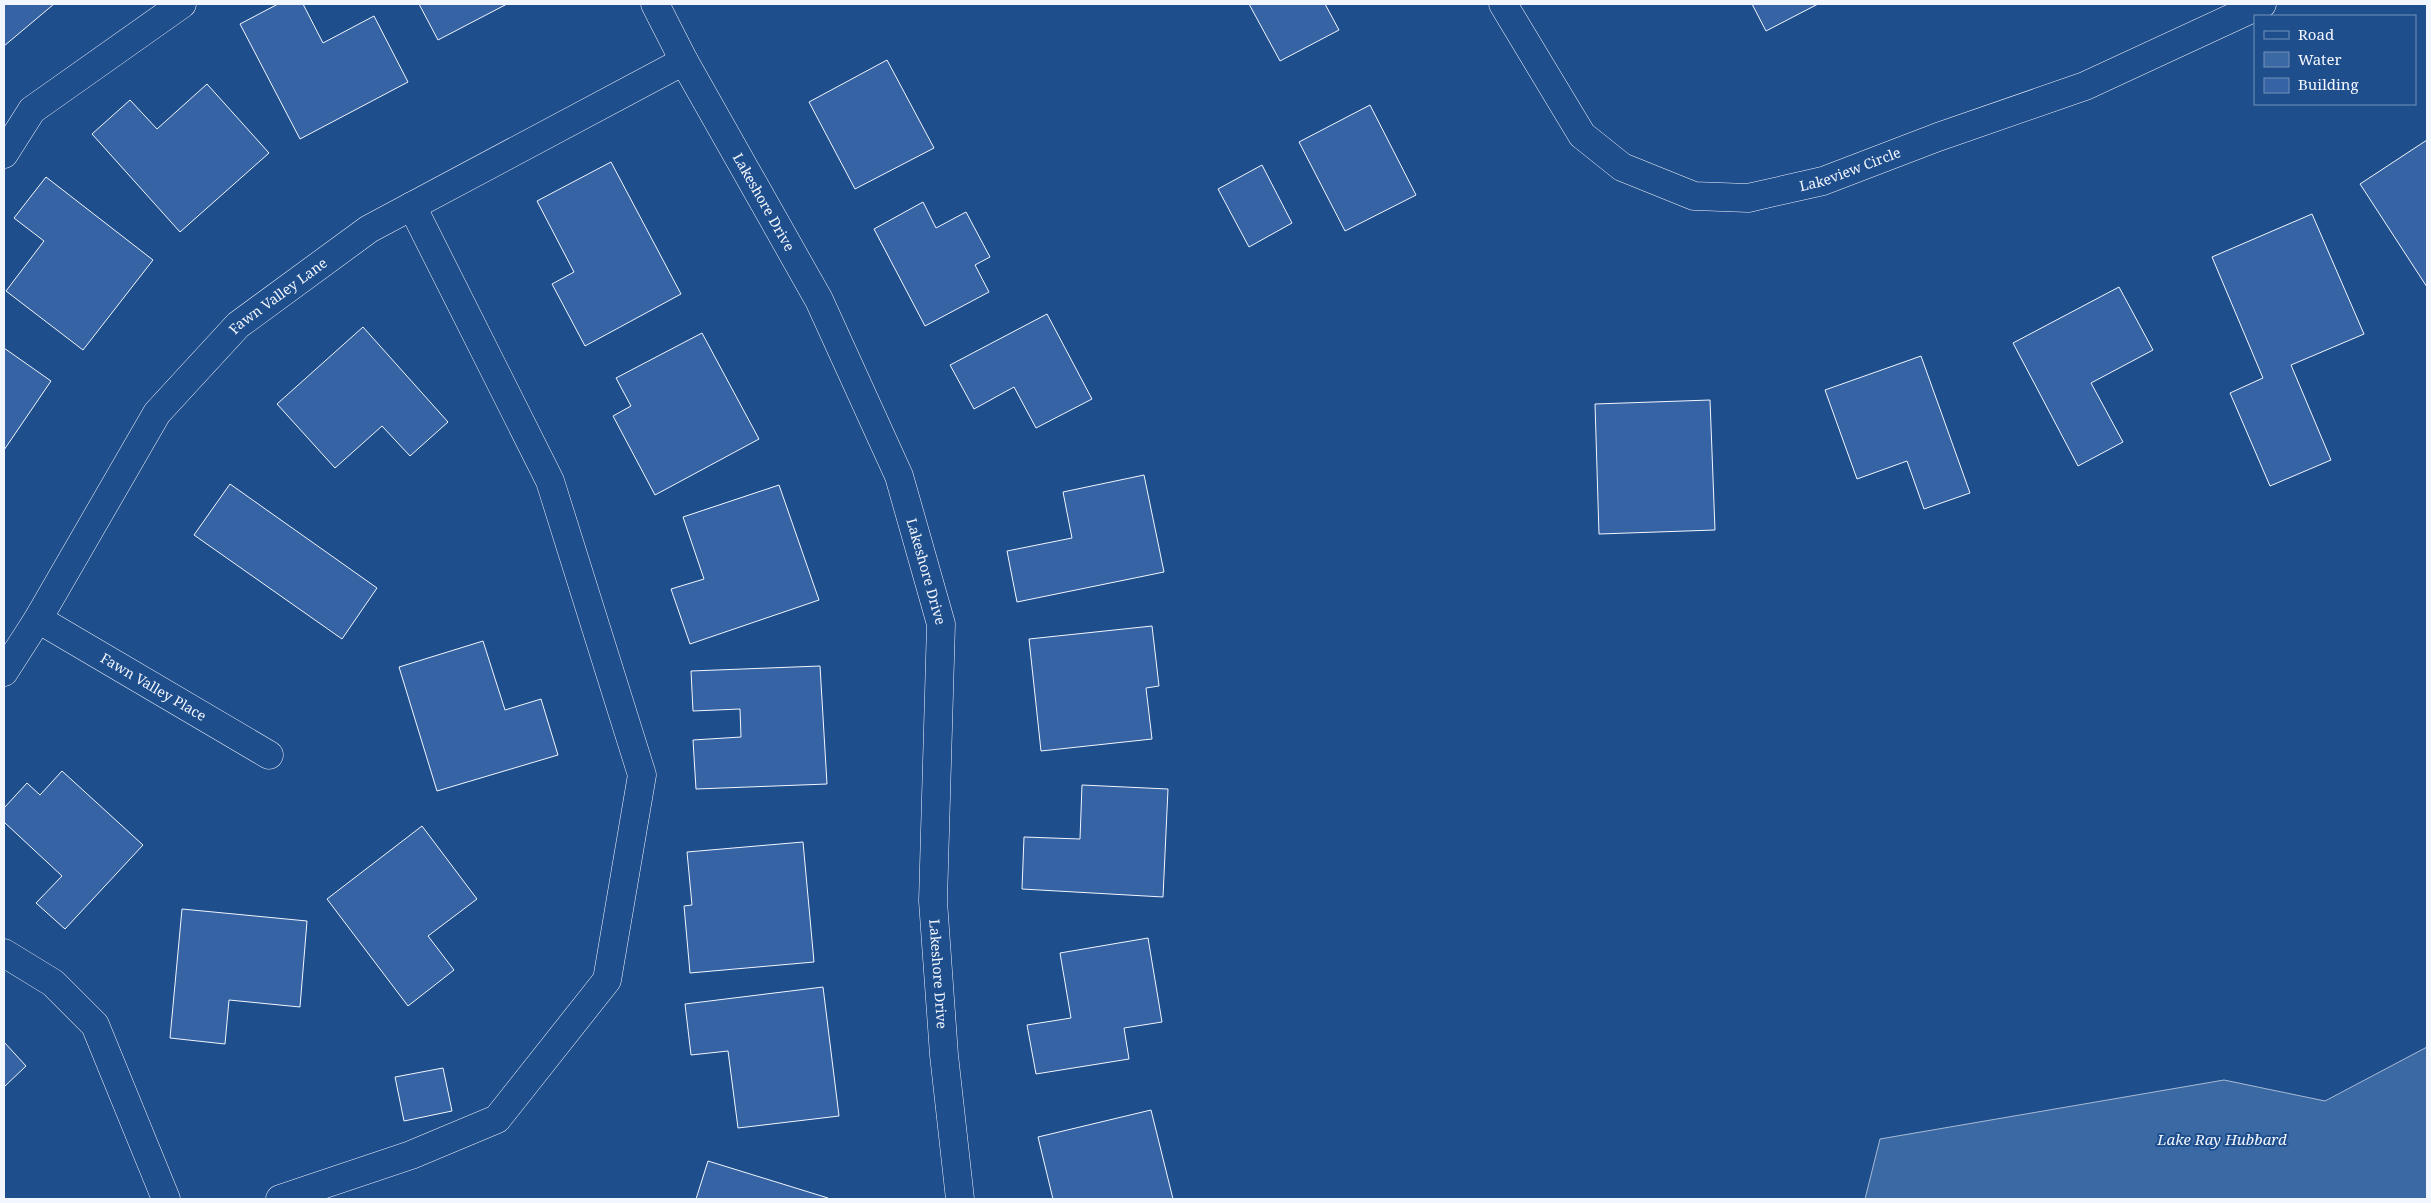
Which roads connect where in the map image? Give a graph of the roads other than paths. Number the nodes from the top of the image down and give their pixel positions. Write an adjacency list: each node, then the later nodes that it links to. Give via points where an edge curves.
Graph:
1 (182, 4): 6 (street, via 32,110)
2 (655, 4): 5 (street, Lakeshore Drive)
3 (1503, 4): 4 (street, Lakeview Circle, via 1582,135 1622,167 1694,196 1748,198 1823,181 2085,86)
4 (2262, 4)
5 (684, 61): 7 (street, Fawn Valley Lane); 14 (street, Lakeshore Drive, via 819,300 899,476 941,624 933,901 944,1055)
6 (4, 154)
7 (412, 206): 8 (street, Fawn Valley Lane, via 369,228 238,325 156,413); 13 (street, via 550,481 642,775 607,980 497,1119 411,1155)
8 (38, 619): 9 (street, Fawn Valley Lane); 10 (street, Fawn Valley Place)
9 (4, 672)
10 (269, 755)
11 (4, 953): 12 (street, via 53,983 95,1025)
12 (166, 1199)
13 (280, 1199)
14 (960, 1199)

